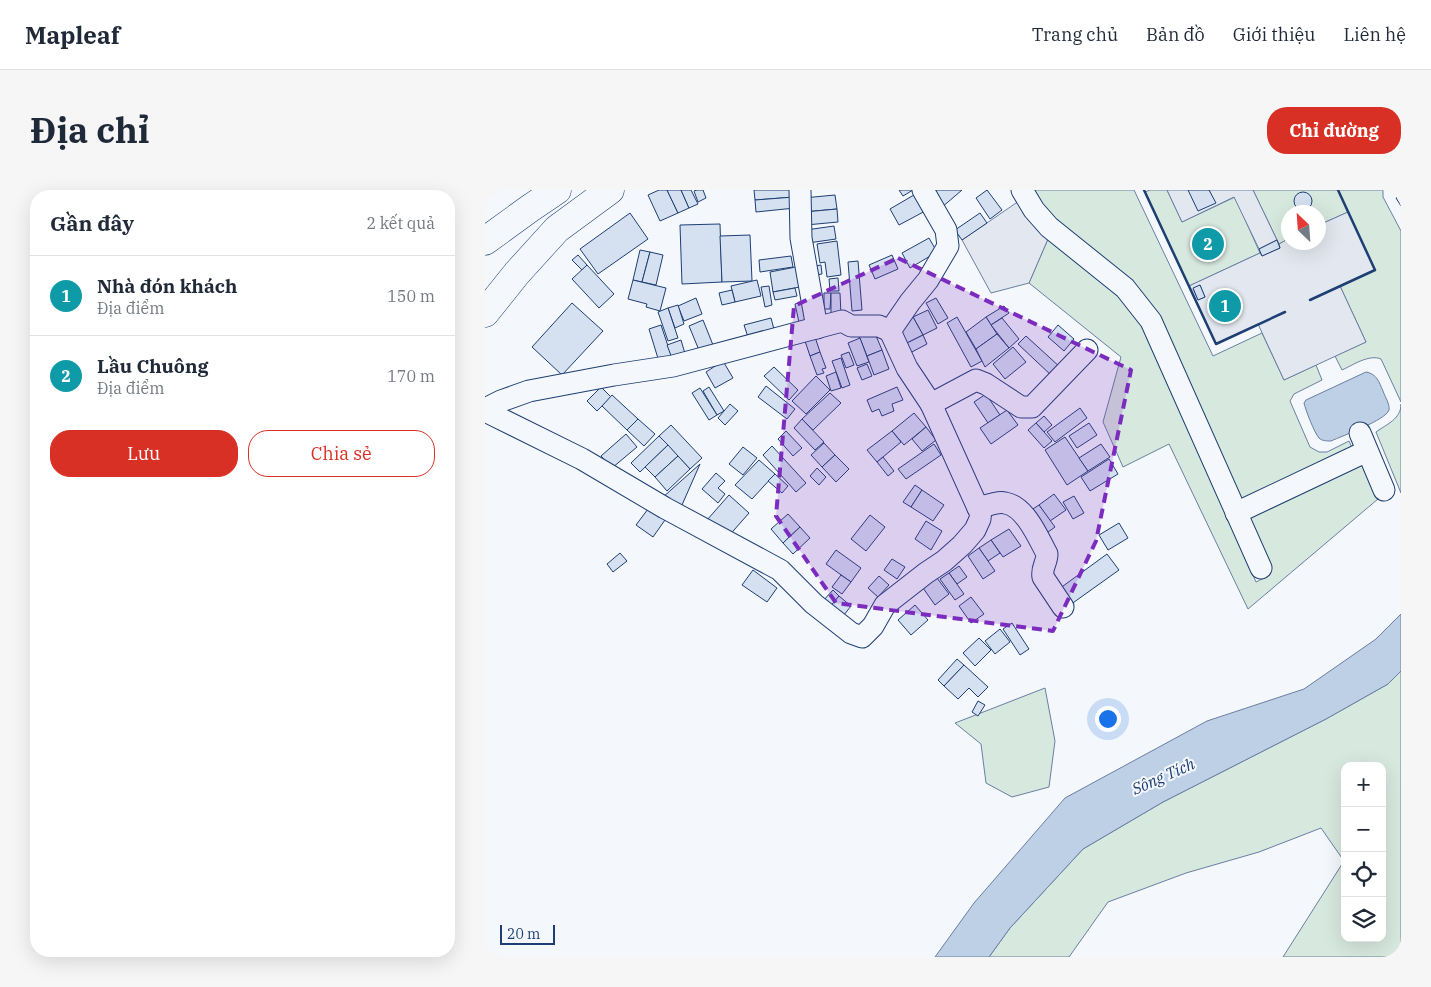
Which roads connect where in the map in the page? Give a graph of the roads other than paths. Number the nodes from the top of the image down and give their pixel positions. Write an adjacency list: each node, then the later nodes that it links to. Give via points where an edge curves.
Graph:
1 (557, 190): 6 (highway)
2 (610, 190): 7 (highway, via 557,229)
3 (800, 190): 8 (street, via 801,238)
4 (923, 190): 9 (street, via 946,230 947,246 928,280)
5 (1022, 190): 15 (street, via 1049,227 1125,288 1151,321)
6 (485, 241)
7 (485, 313)
8 (817, 328): 9 (street, via 842,321 851,326 879,326); 12 (street, via 673,366 529,391)
9 (890, 332): 11 (street, via 907,368)
10 (1087, 350): 11 (street, via 1032,407 1021,407 976,380)
11 (931, 404): 14 (street)
12 (485, 410): 14 (street, via 582,459 780,570 814,604 851,633 862,637 873,626 885,605 962,545 980,519 981,508)
13 (1384, 490): 15 (street, via 1363,442)
14 (978, 508): 17 (street, via 1004,502 1024,514 1047,554 1043,577)
15 (1236, 513): 16 (street)
16 (1261, 568)
17 (1063, 607)

